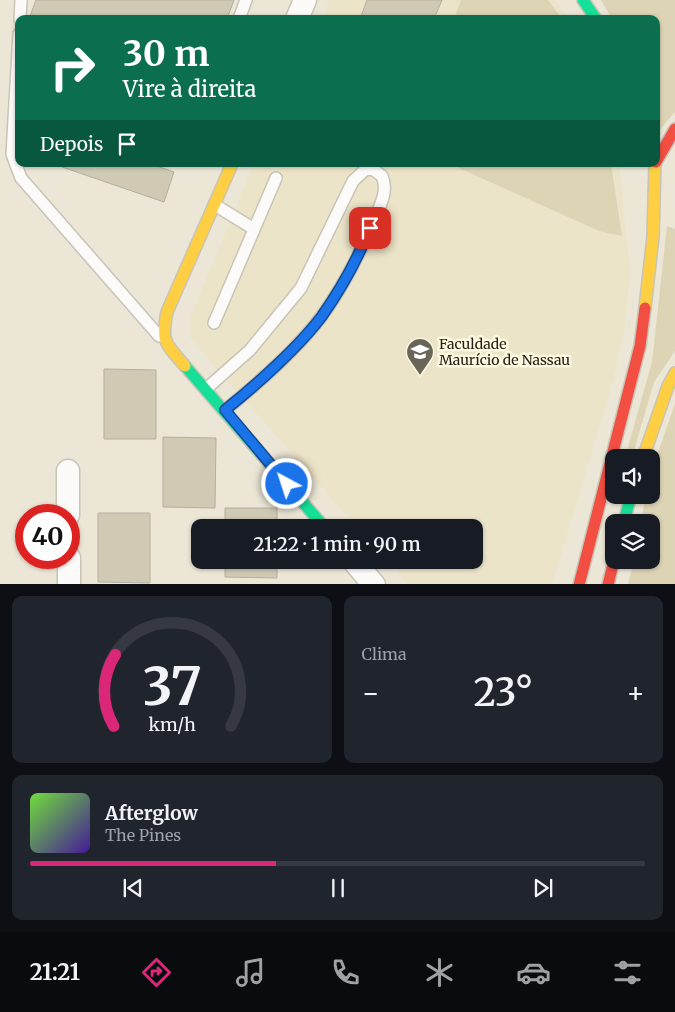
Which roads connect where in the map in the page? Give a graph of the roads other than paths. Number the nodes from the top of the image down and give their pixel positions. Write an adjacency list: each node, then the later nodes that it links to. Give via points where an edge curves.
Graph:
1 (21, 0): 5 (lane)
2 (246, 0): 6 (lane)
3 (306, 0): 7 (street)
4 (583, 0): 8 (main road)
5 (20, 15)
6 (240, 15)
7 (299, 15)
8 (593, 15)
9 (15, 118): 12 (lane, via 12,154)
10 (675, 129): 11 (main road)
11 (660, 156)
12 (15, 162)
13 (17, 167): 23 (lane, via 21,178)
14 (231, 167): 19 (main road)
15 (651, 167): 18 (main road)
16 (655, 167): 18 (main road)
17 (276, 178): 21 (lane)
18 (654, 178): 20 (main road); 36 (main road, via 653,237 640,346)
19 (214, 205): 21 (lane); 23 (main road, via 167,312)
20 (667, 207)
21 (254, 229): 22 (lane)
22 (214, 323)
23 (165, 343): 25 (main road)
24 (675, 372): 27 (main road)
25 (206, 389): 26 (main road); 26 (lane, via 250,350 301,288 353,181 366,169 382,176 386,192 365,240 321,317)
26 (225, 410): 30 (main road)
27 (646, 449)
28 (68, 471): 29 (street)
29 (68, 504)
30 (317, 519)
31 (69, 569): 34 (street)
32 (361, 569): 35 (street)
33 (612, 569): 37 (main road)
34 (69, 584)
35 (374, 584)
36 (580, 584)
37 (608, 584)

